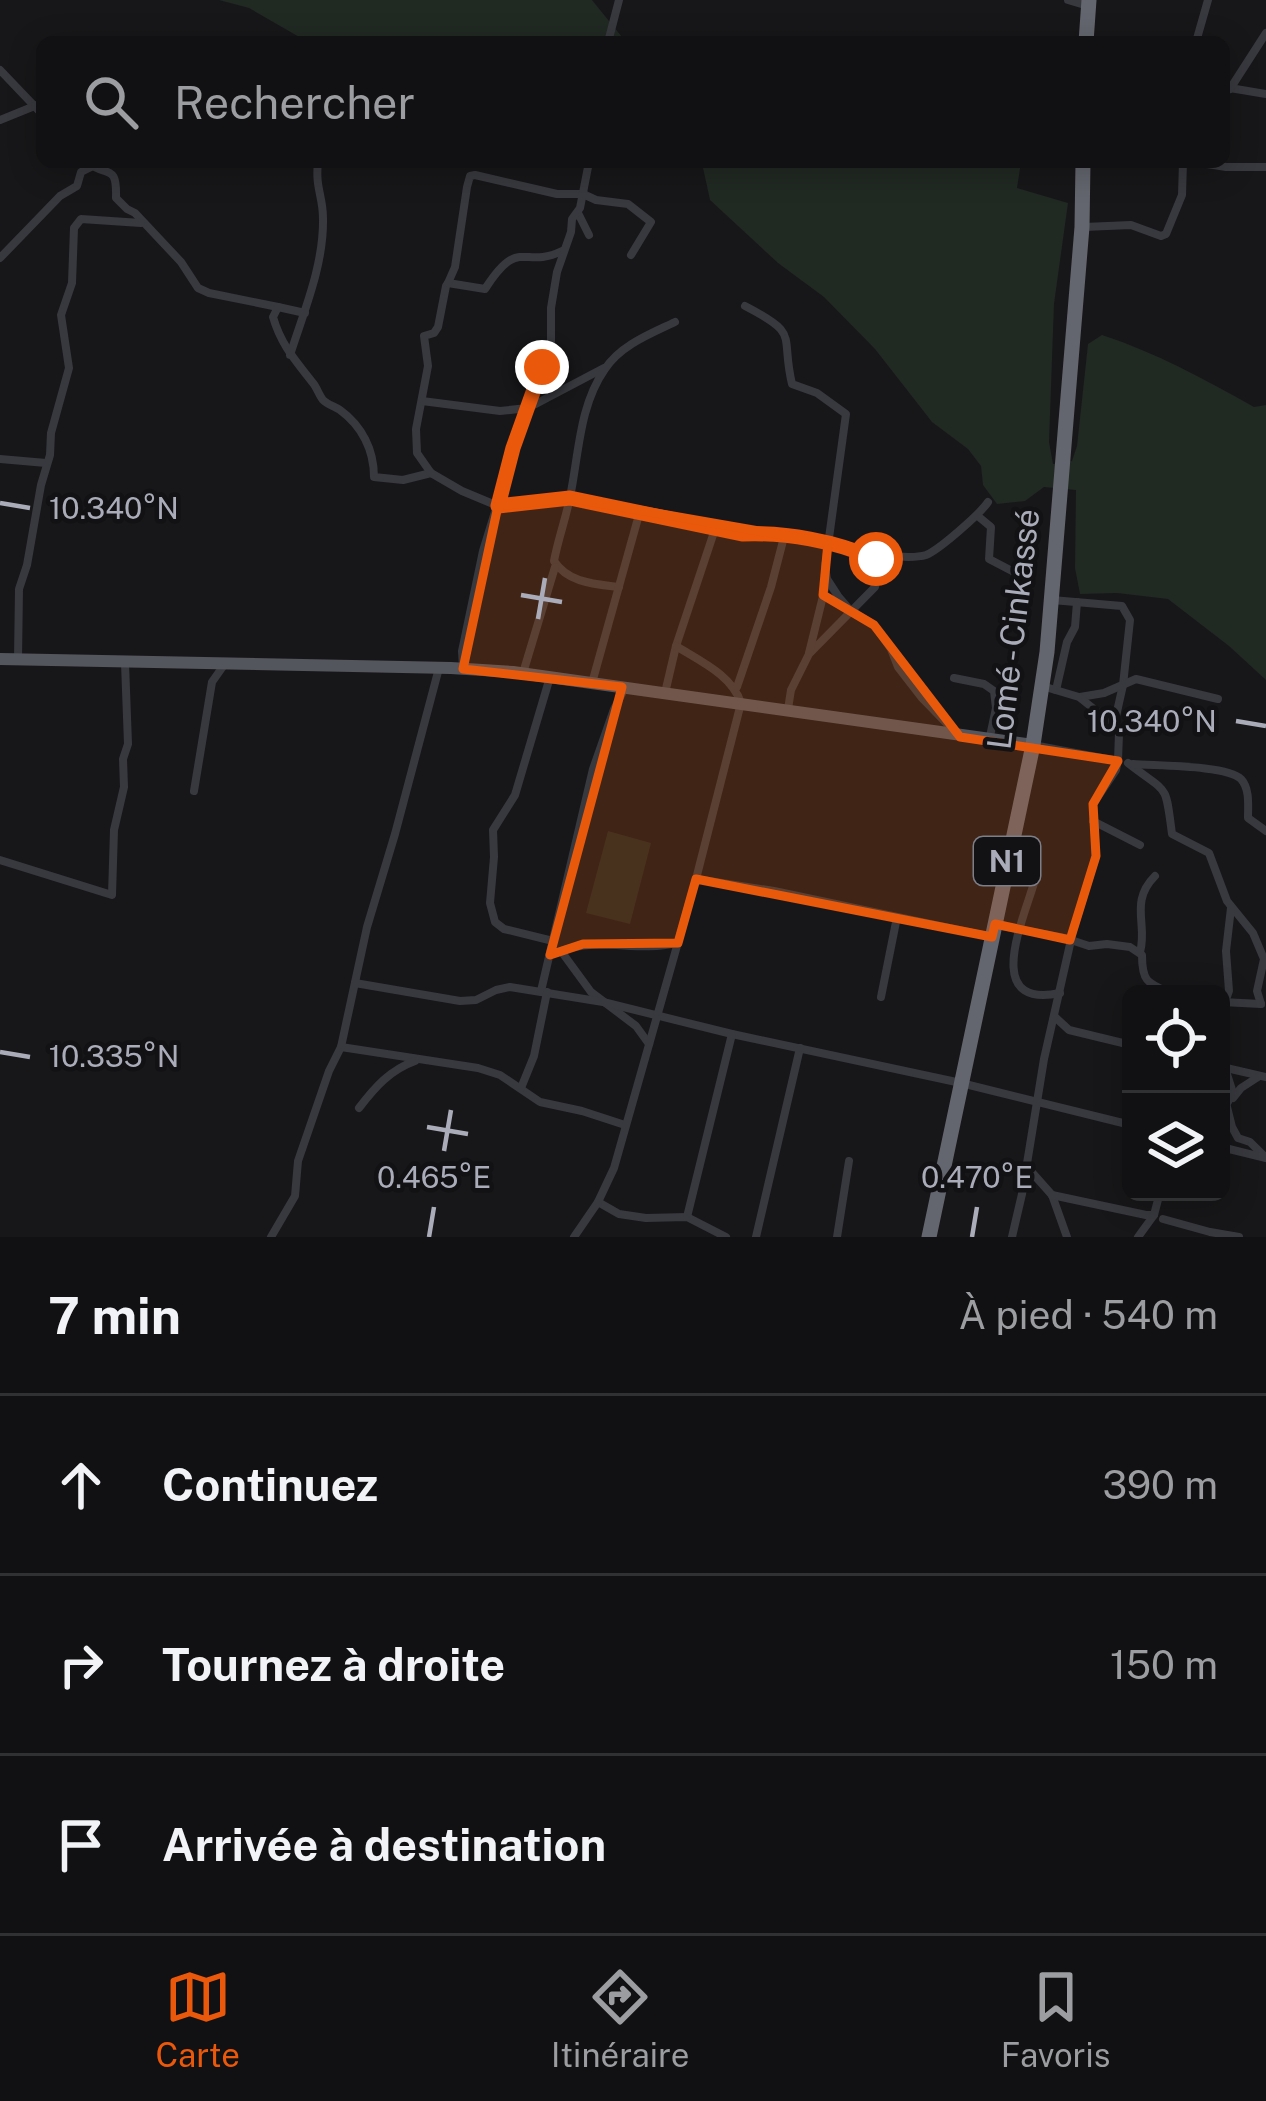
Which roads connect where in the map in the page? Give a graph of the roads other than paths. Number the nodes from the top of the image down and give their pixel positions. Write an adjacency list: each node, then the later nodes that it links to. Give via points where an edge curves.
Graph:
1 (619, 0): 6 (street)
2 (1068, 0): 4 (street)
3 (1208, 0): 8 (street)
4 (1088, 3): 7 (highway)
5 (1266, 33): 10 (street)
6 (610, 36)
7 (1086, 36)
8 (1198, 36)
9 (0, 70): 13 (street)
10 (1230, 84)
11 (1230, 88): 12 (street)
12 (1266, 94)
13 (36, 108)
14 (36, 111): 15 (street)
15 (0, 120)
16 (1230, 166): 17 (street)
17 (1266, 167)
18 (86, 168): 31 (street, via 77,186)
19 (100, 168): 26 (street, via 113,173 116,198)
20 (317, 168): 35 (street, via 323,222)
21 (588, 168): 24 (street)
22 (1082, 168): 27 (highway, Lomé - Cinkassé / N1)
23 (1183, 168): 27 (street, via 1180,205 1166,235 1131,225)
24 (583, 194): 25 (street); 30 (street, via 628,204 651,220); 32 (street, via 470,176)
25 (578, 213): 28 (street); 29 (street)
26 (144, 223): 34 (street, via 198,288); 42 (street, via 81,218 74,228 72,283 61,315 69,368)
27 (1082, 227): 58 (highway, Lomé - Cinkassé / N1)
28 (589, 235)
29 (562, 251): 32 (street, via 511,258 485,289); 40 (street, via 551,347)
30 (631, 255)
31 (0, 258)
32 (448, 283): 39 (street, via 438,327 423,340)
33 (745, 306): 51 (street, via 784,332 792,384 846,414)
34 (278, 307): 35 (street); 37 (street, via 273,317)
35 (304, 313): 37 (street)
36 (674, 322): 38 (street)
37 (290, 355): 43 (street, via 369,443 374,476 403,480)
38 (605, 367): 40 (street); 44 (street, via 586,406)
39 (422, 400): 40 (street); 43 (street, via 417,453)
40 (528, 408): 46 (street)
41 (0, 459): 42 (street)
42 (46, 463): 65 (street, via 19,589)
43 (431, 472): 46 (street)
44 (570, 498): 46 (street); 47 (street); 53 (street)
45 (988, 502): 48 (street)
46 (498, 506): 69 (street)
47 (640, 512): 49 (street); 56 (street)
48 (980, 517): 52 (street, via 926,555); 54 (street, via 991,527 989,559)
49 (716, 529): 50 (street); 62 (street)
50 (784, 537): 51 (street); 78 (street)
51 (828, 543): 52 (street); 55 (street)
52 (874, 558): 57 (street, via 878,573)
53 (556, 566): 56 (street, via 581,582); 70 (street)
54 (1012, 571)
55 (827, 579): 60 (street); 63 (street)
56 (620, 587): 73 (street)
57 (866, 598): 60 (street); 61 (street)
58 (1052, 599): 59 (street); 76 (highway, Lomé - Cinkassé / N1)
59 (1076, 602): 74 (street, via 1128,613); 76 (street, via 1075,627)
60 (850, 610): 61 (street); 63 (street)
61 (865, 618): 83 (street)
62 (676, 646): 77 (street); 78 (street)
63 (809, 654): 81 (street)
64 (0, 659): 65 (main road)
65 (18, 660): 66 (main road)
66 (125, 663): 67 (main road); 91 (street, via 128,744 112,895)
67 (224, 665): 68 (main road); 87 (street, via 212,682)
68 (439, 668): 69 (main road); 104 (street)
69 (463, 669): 70 (main road)
70 (523, 674): 71 (main road)
71 (550, 677): 73 (main road); 100 (street, via 515,795 493,830 490,903 503,929)
72 (954, 679): 84 (street, via 994,691)
73 (592, 682): 75 (main road)
74 (1123, 685): 79 (street); 80 (street, via 1143,679); 82 (street)
75 (625, 688): 77 (main road); 100 (street, via 593,769)
76 (1049, 688): 79 (street); 85 (highway, Lomé - Cinkassé / N1)
77 (664, 693): 78 (main road)
78 (739, 696): 81 (main road); 93 (street)
79 (1079, 697): 82 (street)
80 (1218, 699)
81 (788, 711): 83 (main road)
82 (1114, 725): 86 (street)
83 (960, 737): 84 (main road)
84 (989, 741): 85 (main road)
85 (1033, 745): 86 (street); 98 (highway, Lomé - Cinkassé / N1)
86 (1123, 762): 88 (street, via 1093,804); 89 (street, via 1236,775 1248,818); 95 (street, via 1167,794 1172,834 1209,853)
87 (194, 790)
88 (1092, 820): 90 (street); 99 (street, via 1096,856)
89 (1266, 831)
90 (1140, 845)
91 (0, 860)
92 (1155, 876): 102 (street, via 1139,910)
93 (696, 879): 96 (street); 101 (street)
94 (1034, 883): 97 (street)
95 (1231, 907): 106 (street); 112 (street, via 1264,959 1257,992)
96 (897, 917): 98 (street); 109 (street)
97 (1021, 929): 98 (street); 99 (street); 108 (street, via 1016,986)
98 (994, 931): 123 (highway, Lomé - Cinkassé / N1)
99 (1070, 940): 102 (street); 108 (street)
100 (553, 941): 103 (street)
101 (678, 943): 103 (street, via 583,944); 113 (street)
102 (1140, 952): 105 (street, via 1142,974)
103 (555, 953): 107 (street); 110 (street)
104 (355, 983): 107 (street, via 460,1001 510,987); 118 (street)
105 (1154, 985)
106 (1229, 985)
107 (544, 992): 110 (street); 124 (street)
108 (1060, 993): 114 (street)
109 (881, 997)
110 (603, 1002): 113 (street); 117 (street)
111 (1230, 1002): 112 (street)
112 (1263, 1004)
113 (657, 1016): 115 (street); 117 (street)
114 (1054, 1016): 116 (street, via 1070,1030); 125 (street)
115 (732, 1034): 119 (street); 138 (street)
116 (1122, 1043)
117 (649, 1044): 130 (street)
118 (341, 1047): 120 (street); 140 (street, via 298,1161 295,1196)
119 (800, 1048): 123 (street); 143 (street)
120 (417, 1060): 124 (street, via 478,1067); 127 (street, via 379,1082)
121 (1230, 1069): 122 (street)
122 (1263, 1076): 126 (street)
123 (961, 1083): 125 (street); 145 (highway, Lomé - Cinkassé / N1)
124 (521, 1088): 130 (street, via 541,1102)
125 (1039, 1102): 129 (street); 134 (street)
126 (1230, 1103)
127 (359, 1108)
128 (1230, 1119): 132 (street, via 1238,1138)
129 (1122, 1123)
130 (625, 1125): 137 (street)
131 (1230, 1149): 132 (street)
132 (1266, 1158)
133 (848, 1161): 144 (street)
134 (1027, 1167): 135 (street); 146 (street)
135 (1052, 1196): 139 (street); 147 (street)
136 (1158, 1201): 139 (street)
137 (598, 1202): 138 (street, via 619,1214); 141 (street)
138 (687, 1217): 142 (street)
139 (1158, 1217): 148 (street); 149 (street); 150 (street)
140 (271, 1237)
141 (574, 1237)
142 (726, 1237)
143 (756, 1237)
144 (837, 1237)
145 (928, 1237)
146 (1012, 1237)
147 (1066, 1237)
148 (1138, 1237)
149 (1170, 1237)
150 (1238, 1237)

